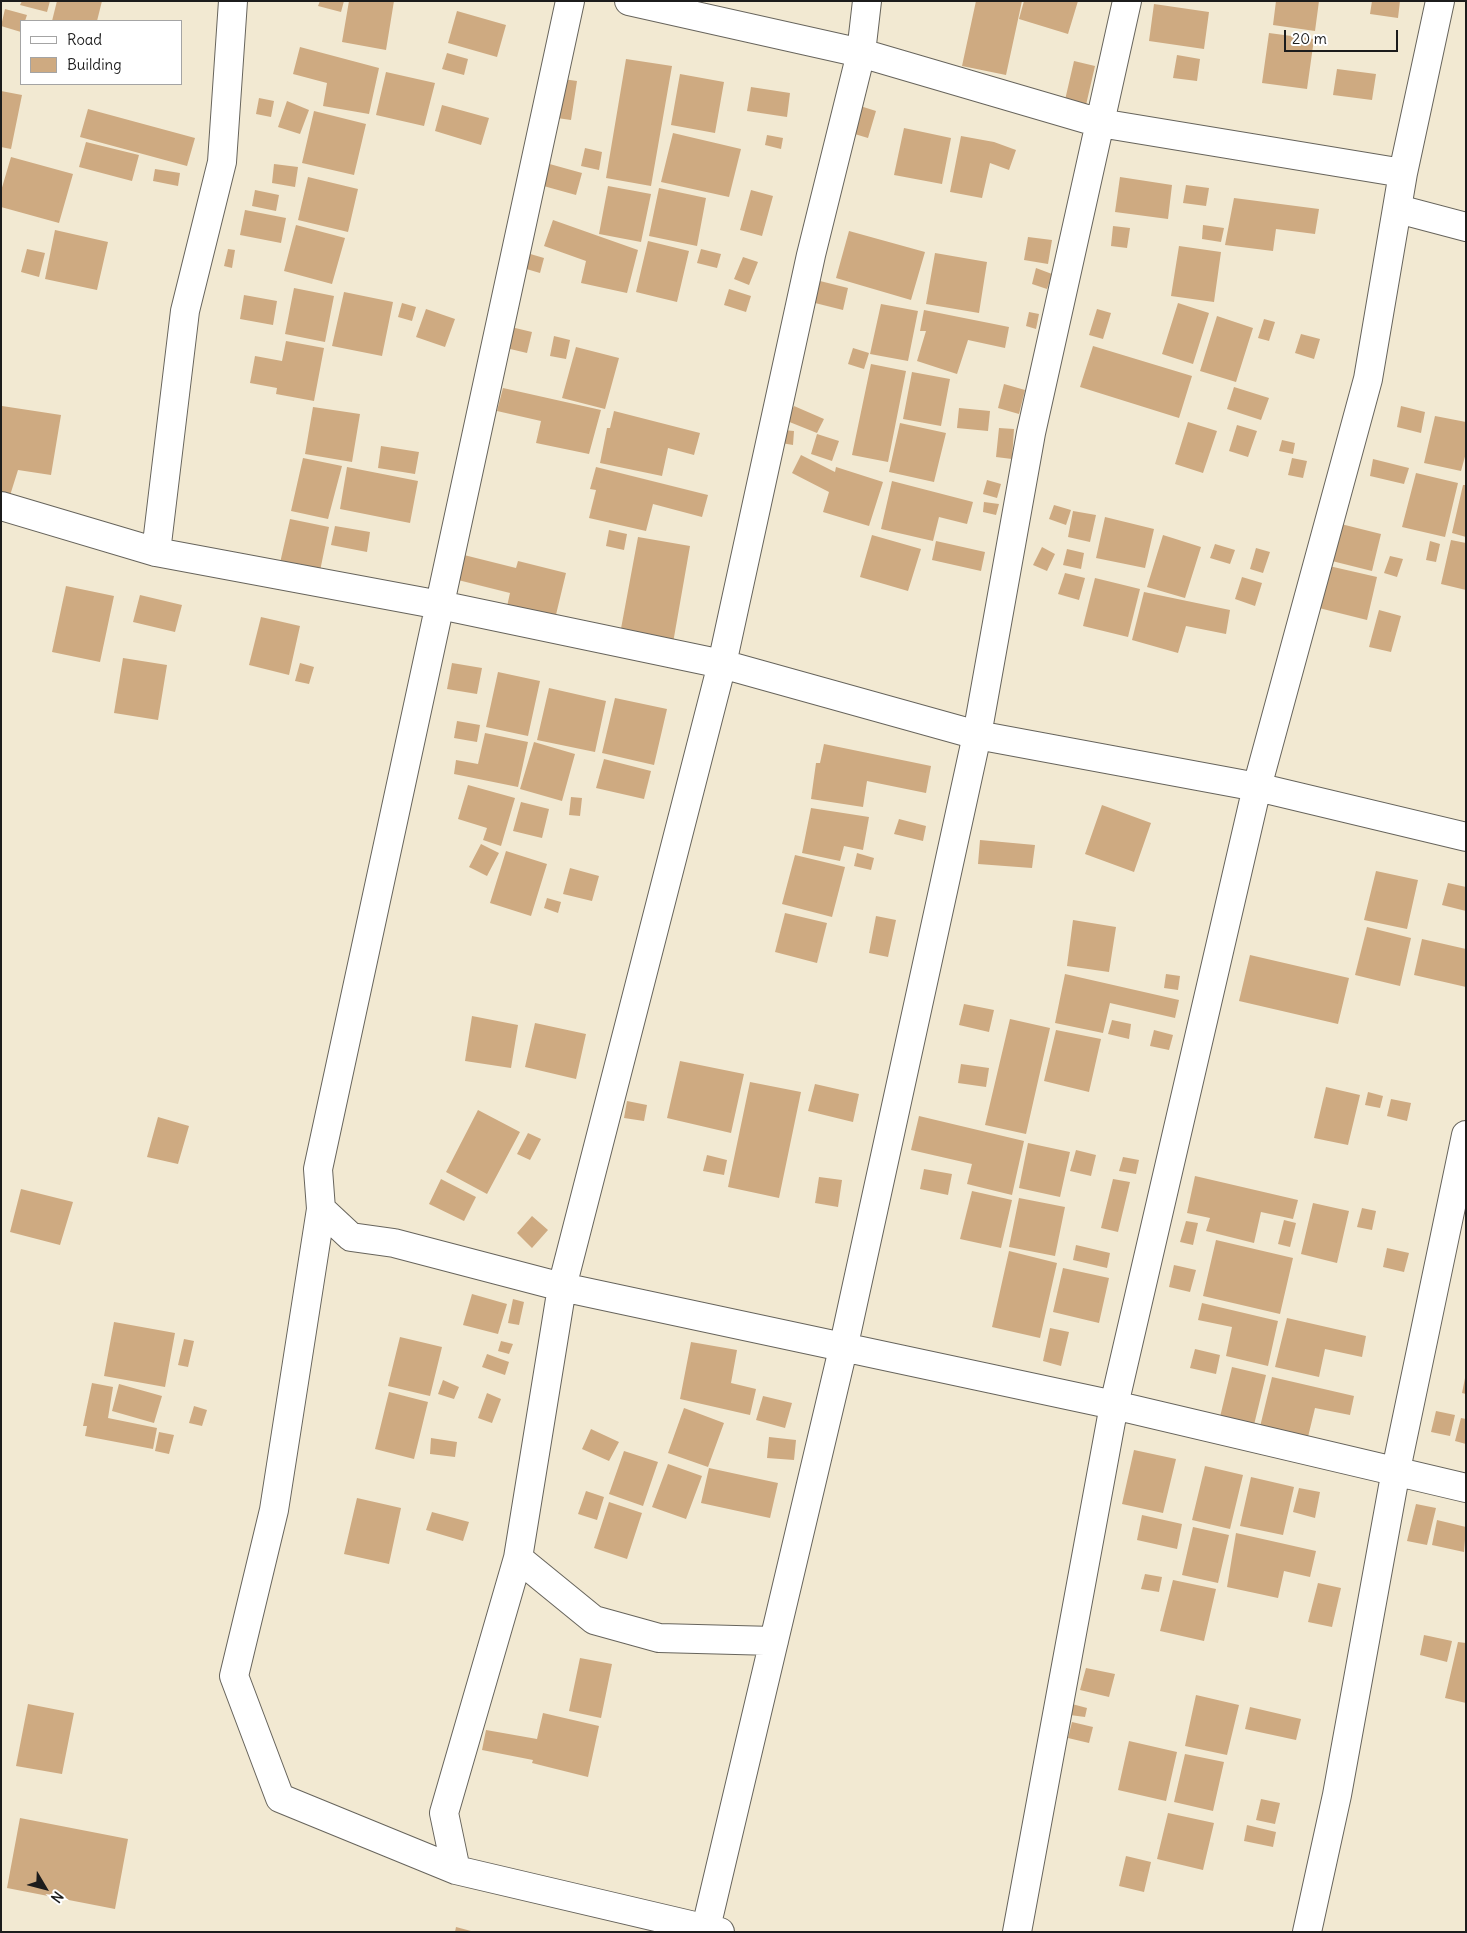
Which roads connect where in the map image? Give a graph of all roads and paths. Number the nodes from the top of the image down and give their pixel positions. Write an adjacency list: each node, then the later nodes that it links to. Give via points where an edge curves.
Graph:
1 (233, 1): 13 (street, via 222,162 185,311)
2 (570, 1): 14 (street)
3 (630, 1): 7 (street)
4 (867, 1): 7 (street)
5 (1127, 1): 8 (street)
6 (1440, 1): 9 (street)
7 (861, 53): 8 (street); 15 (street, via 811,255)
8 (1100, 123): 9 (street); 16 (street, via 1031,433)
9 (1403, 173): 10 (street)
10 (1398, 209): 11 (street); 17 (street, via 1368,379)
11 (1466, 227)
12 (1, 506): 13 (street)
13 (156, 552): 14 (street)
14 (440, 605): 15 (street); 20 (street, via 318,1168)
15 (722, 664): 16 (street); 21 (street)
16 (977, 735): 17 (street); 22 (street)
17 (1257, 787): 18 (street); 23 (street)
18 (1466, 837)
19 (1466, 1135): 24 (street)
20 (321, 1209): 21 (street, via 351,1236); 28 (street, via 274,1510 234,1676 280,1798)
21 (562, 1287): 22 (street); 26 (street)
22 (843, 1349): 23 (street); 27 (street)
23 (1114, 1405): 24 (street); 30 (street)
24 (1396, 1470): 25 (street); 31 (street, via 1337,1795)
25 (1466, 1488)
26 (518, 1558): 27 (street, via 594,1620 659,1638); 28 (street, via 444,1813)
27 (774, 1641): 29 (street)
28 (456, 1870): 29 (street)
29 (710, 1931)
30 (1017, 1932)
31 (1307, 1932)

